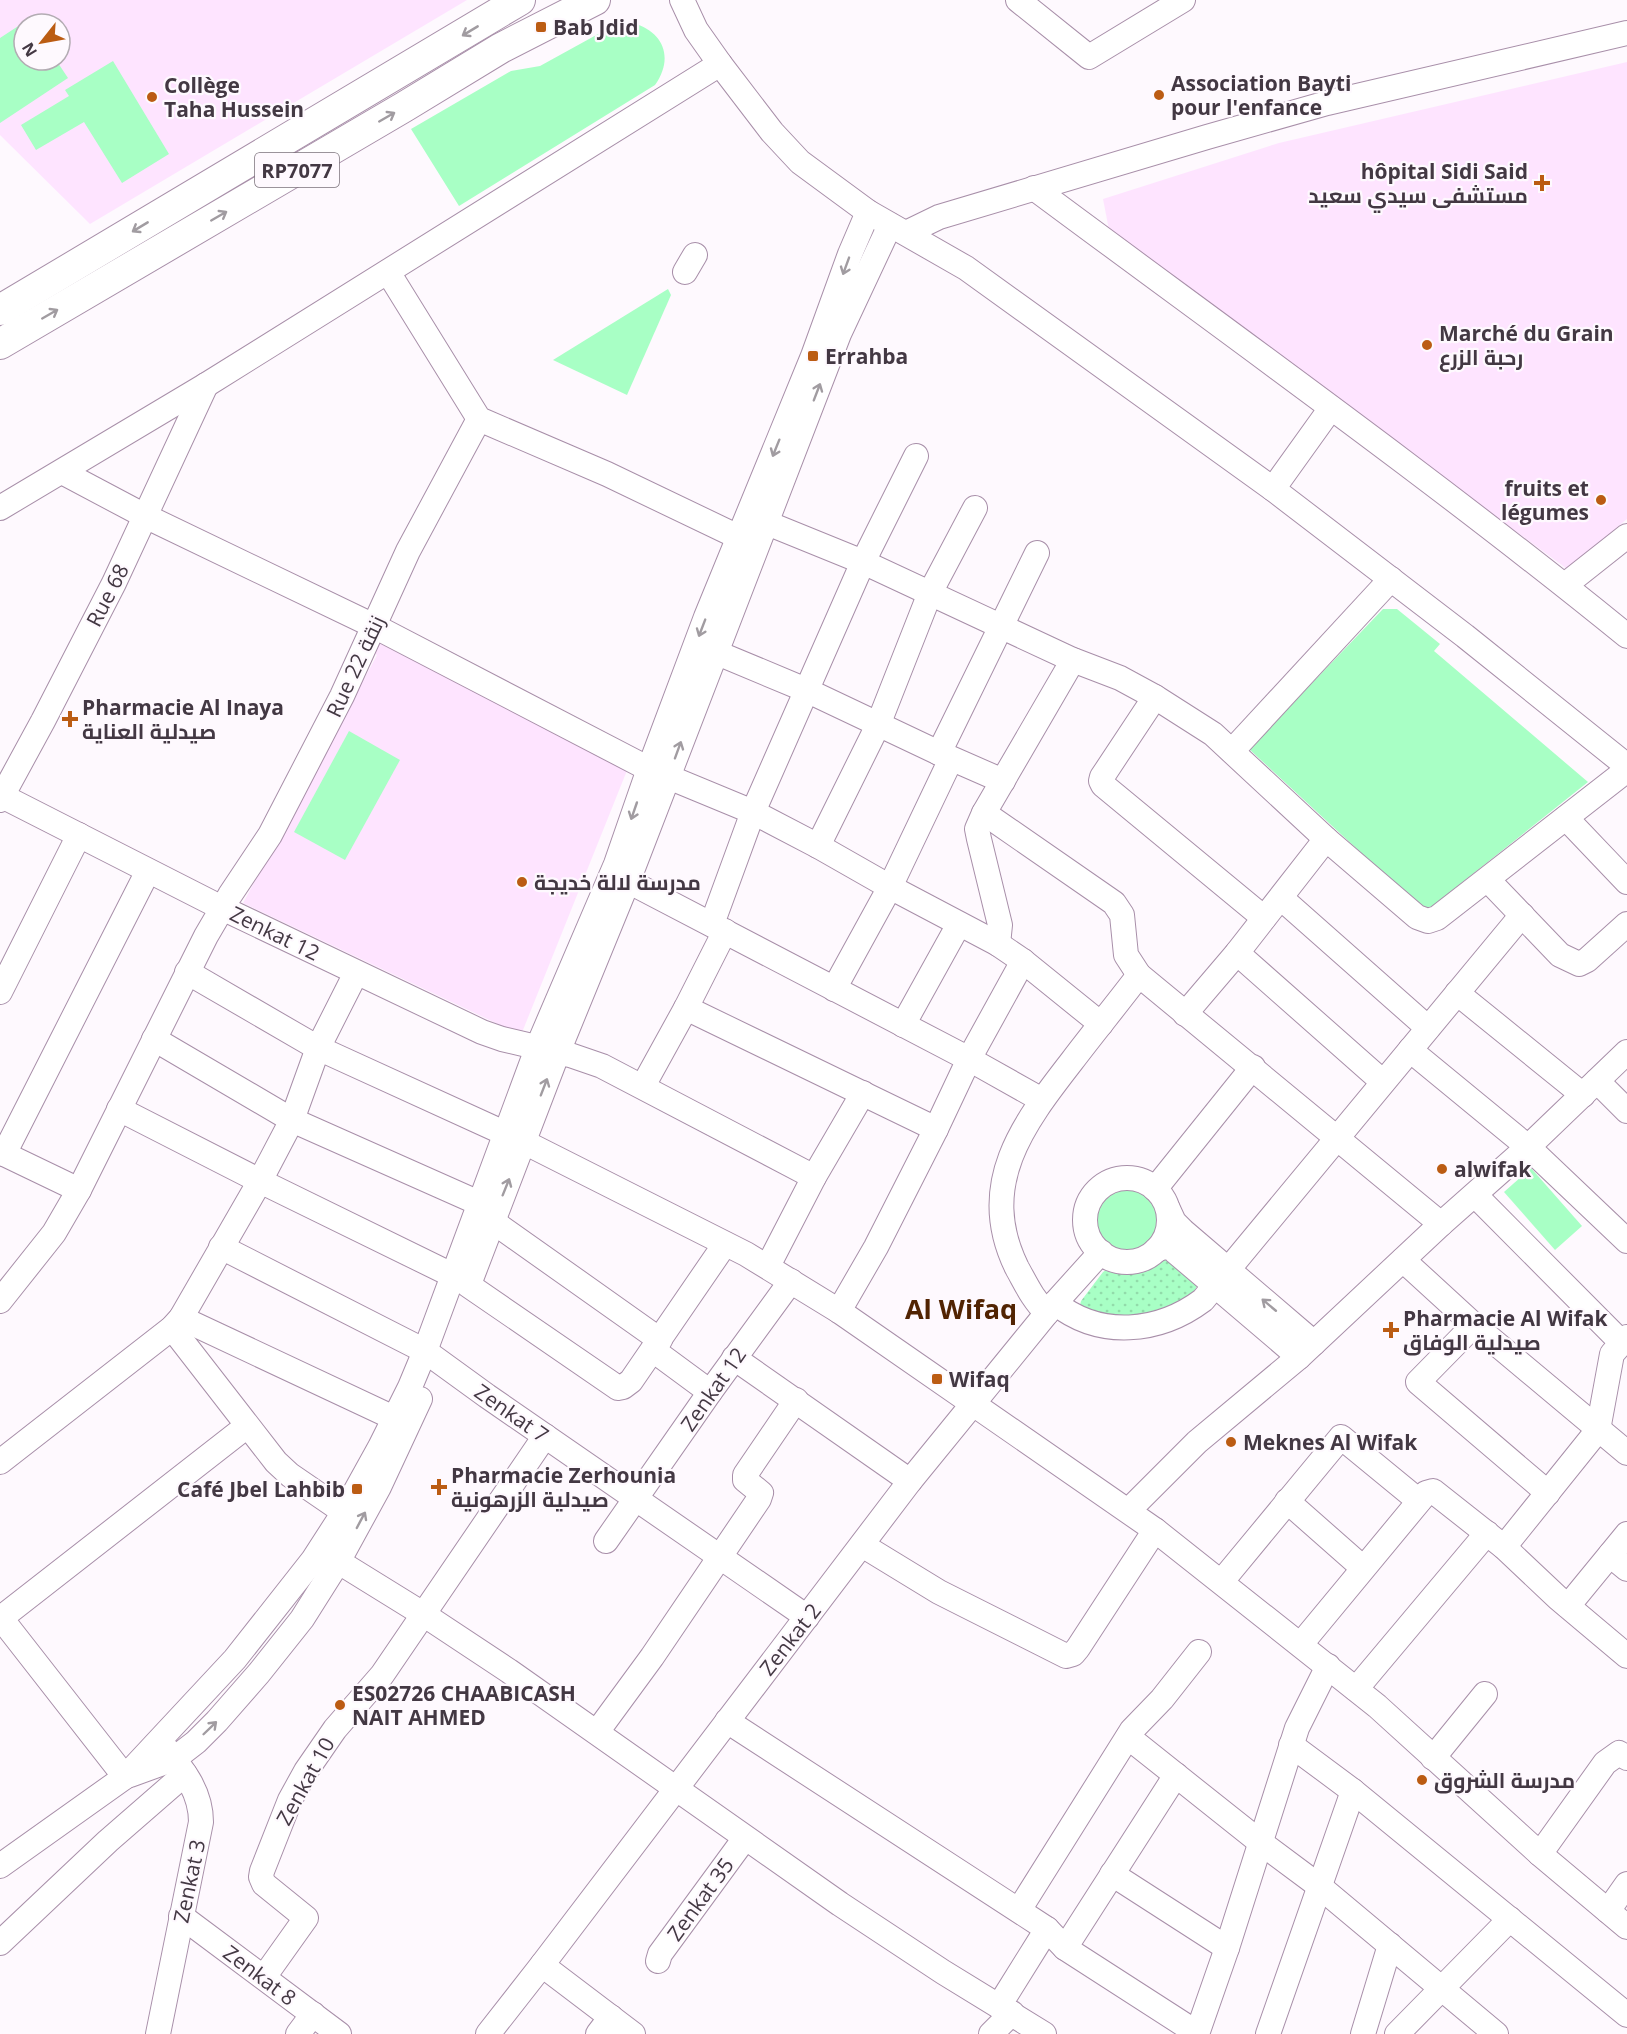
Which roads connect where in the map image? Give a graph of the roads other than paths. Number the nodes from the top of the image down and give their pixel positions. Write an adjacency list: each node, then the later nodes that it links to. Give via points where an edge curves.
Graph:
1 (520, 0): 14 (main road, RP7077, one-way to 14)
2 (595, 0): 15 (main road, RP7077, one-way to 2, via 501,48)
3 (662, 0): 7 (street)
4 (682, 0): 7 (street)
5 (1018, 0): 6 (street, via 1089,57)
6 (1184, 0)
7 (696, 30): 9 (street)
8 (1627, 33): 10 (street, via 1327,103)
9 (720, 64): 11 (street, via 800,162); 13 (street)
10 (1034, 188): 12 (street); 17 (street)
11 (868, 212): 12 (street); 27 (street, one-way to 27)
12 (898, 229): 21 (street, via 966,268); 25 (street, one-way to 12, via 839,334)
13 (388, 272): 16 (street); 18 (street)
14 (0, 310)
15 (0, 344)
16 (206, 385): 20 (street); 24 (street, Rue 68)
17 (1331, 408): 21 (street); 31 (street)
18 (479, 419): 27 (street, via 607,474); 34 (street, Rue 22 زنقة, via 408,551)
19 (916, 456): 29 (street)
20 (62, 472): 22 (street); 24 (street)
21 (1273, 489): 30 (street)
22 (0, 508)
23 (975, 508): 32 (street)
24 (145, 516): 34 (street); 47 (street, Rue 68)
25 (767, 523): 27 (street); 29 (street)
26 (1627, 536): 31 (street)
27 (749, 542): 37 (street); 45 (street, one-way to 45, via 706,617)
28 (1037, 553): 35 (street)
29 (863, 562): 32 (street); 39 (street)
30 (1391, 579): 42 (street); 44 (street)
31 (1565, 585): 33 (street)
32 (930, 593): 35 (street); 41 (street)
33 (1617, 619): 36 (street)
34 (374, 626): 45 (street); 60 (street, Rue 22 زنقة, via 270,835)
35 (1001, 626): 38 (street); 43 (street)
36 (1627, 636)
37 (715, 652): 39 (street); 45 (street, one-way to 37)
38 (1073, 660): 40 (street); 46 (street)
39 (806, 690): 41 (street); 48 (street)
40 (1155, 697): 42 (street, via 1213,734); 62 (street, via 1101,781)
41 (878, 725): 43 (street); 53 (street)
42 (1232, 751): 52 (street)
43 (945, 756): 46 (street); 58 (street)
44 (1627, 768): 50 (street)
45 (658, 773): 48 (street); 56 (street); 82 (street, one-way to 82, via 612,874)
46 (1003, 781): 49 (street)
47 (1, 797): 51 (street, Zenkat 12)
48 (753, 812): 53 (street); 65 (street)
49 (984, 813): 66 (street, via 977,829 1000,925); 71 (street, via 1114,903 1122,915 1126,955)
50 (1566, 818): 55 (street); 57 (street)
51 (80, 835): 54 (street, Zenkat 12); 73 (street)
52 (1326, 839): 55 (street, via 1417,917 1428,921); 59 (street)
53 (818, 846): 58 (street)
54 (148, 871): 60 (street, Zenkat 12); 99 (street)
55 (1488, 880): 61 (street)
56 (628, 881): 65 (street); 82 (street)
57 (1627, 882)
58 (890, 887): 63 (street); 72 (street)
59 (1281, 898): 62 (street); 79 (street)
60 (222, 908): 69 (street, Rue 22 زنقة); 70 (street, Zenkat 12)
61 (1522, 915): 64 (street, via 1560,955 1579,964); 74 (street)
62 (1264, 918): 67 (street)
63 (958, 924): 66 (street); 78 (street)
64 (1627, 924)
65 (719, 927): 72 (street); 75 (street)
66 (998, 944): 68 (street)
67 (1237, 953): 76 (street); 87 (street)
68 (1023, 961): 77 (street); 85 (street)
69 (187, 972): 80 (street, Rue 22 زنقة); 81 (street)
70 (356, 972): 81 (street); 82 (street, Zenkat 12, via 482,1032)
71 (1139, 975): 76 (street); 77 (street)
72 (834, 988): 78 (street)
73 (0, 992)
74 (1457, 993): 79 (street); 89 (street)
75 (686, 1008): 88 (street); 90 (street)
76 (1185, 1014): 86 (street)
77 (1101, 1024): 91 (street)
78 (903, 1025): 85 (street)
79 (1428, 1028): 83 (street)
80 (154, 1039): 92 (street, Rue 22 زنقة); 94 (street)
81 (318, 1048): 94 (street); 97 (street)
82 (548, 1049): 88 (street, Zenkat 12, via 602,1066); 97 (street)
83 (1410, 1050): 87 (street); 98 (street)
84 (1627, 1052): 89 (street)
85 (969, 1059): 91 (street); 95 (street)
86 (1253, 1067): 96 (street); 102 (street)
87 (1383, 1082): 96 (street)
88 (643, 1086): 100 (street, Zenkat 12)
89 (1590, 1088): 93 (street); 98 (street)
90 (863, 1093): 95 (street); 100 (street)
91 (1042, 1100): 119 (street, via 1015,1144 1005,1177 1003,1212 1013,1258 1028,1290)
92 (119, 1109): 101 (street); 103 (street, Rue 22 زنقة)
93 (1627, 1112)
94 (292, 1120): 101 (street); 106 (street)
95 (936, 1129): 120 (street)
96 (1338, 1137): 107 (street); 115 (street)
97 (516, 1138): 106 (street); 109 (street)
98 (1528, 1147): 104 (street); 108 (street)
99 (2, 1153): 103 (street)
100 (814, 1177): 114 (street)
101 (260, 1182): 110 (street); 116 (street)
102 (1155, 1189): 105 (street); 112 (street, via 1142,1180 1116,1179 1094,1194 1085,1218 1087,1231)
103 (79, 1190): 118 (street, Rue 22 زنقة, via 54,1233)
104 (1475, 1195): 107 (street); 123 (street)
105 (1168, 1209): 111 (street, via 1167,1231); 115 (street)
106 (487, 1213): 116 (street); 124 (street)
107 (1441, 1224): 113 (street)
108 (1627, 1241)
109 (725, 1244): 114 (street); 124 (street)
110 (221, 1247): 121 (street); 126 (street, Zenkat 7)
111 (1156, 1250): 112 (street, via 1135,1261 1123,1261); 115 (street, via 1171,1248)
112 (1101, 1252): 119 (street, Zenkat 2)
113 (1403, 1260): 122 (street); 125 (street)
114 (768, 1266): 117 (street)
115 (1221, 1278): 119 (street, via 1190,1310 1141,1328 1090,1323); 125 (street)
116 (461, 1280): 124 (street, via 618,1388 631,1381); 126 (street)
117 (791, 1281): 120 (street); 127 (street, Zenkat 12)
118 (0, 1301)
119 (1051, 1308): 130 (street, Zenkat 2)
120 (839, 1311): 130 (street)
121 (176, 1323): 131 (street); 132 (street); 136 (street)
122 (1474, 1325): 133 (street); 138 (street, via 1418,1382)
123 (1624, 1340): 133 (street, via 1612,1354)
124 (656, 1345): 128 (street)
125 (1306, 1350): 142 (street, via 1214,1426)
126 (431, 1355): 131 (street); 134 (street, Zenkat 7); 149 (street, one-way to 126, via 407,1430)
127 (734, 1358): 128 (street, Zenkat 12); 129 (street)
128 (710, 1392): 139 (street, Zenkat 12)
129 (796, 1400): 137 (street); 150 (street, via 744,1474 745,1480 761,1492)
130 (973, 1404): 137 (street, Zenkat 2); 142 (street)
131 (394, 1418): 143 (street)
132 (247, 1426): 143 (street, via 290,1475); 156 (street)
133 (1598, 1430): 135 (street); 138 (street)
134 (545, 1436): 139 (street, Zenkat 7); 155 (street)
135 (1627, 1453)
136 (0, 1462)
137 (910, 1481): 148 (street, Zenkat 2)
138 (1548, 1493): 146 (street)
139 (635, 1498): 147 (street, Zenkat 12); 150 (street, Zenkat 7)
140 (1287, 1501): 141 (street, via 1341,1437); 152 (street); 153 (street)
141 (1419, 1501): 146 (street, via 1433,1491); 152 (street)
142 (1130, 1510): 144 (street)
143 (344, 1512): 149 (street)
144 (1155, 1530): 148 (street, via 1078,1648 1066,1656 939,1592); 153 (street)
145 (1627, 1534): 151 (street)
146 (1496, 1540): 154 (street); 162 (street)
147 (606, 1541)
148 (862, 1545): 157 (street, Zenkat 2)
149 (329, 1556): 155 (street); 167 (street); 171 (street, one-way to 149, via 302,1619)
150 (721, 1556): 157 (street, Zenkat 7); 165 (street)
151 (1618, 1562): 154 (street)
152 (1363, 1568): 158 (street)
153 (1222, 1581): 158 (street)
154 (1568, 1606): 160 (street)
155 (423, 1614): 165 (street); 195 (street, Zenkat 10, via 382,1674 334,1729 290,1800 261,1877 264,1884 306,1918)
156 (1, 1617): 173 (street)
157 (807, 1617): 164 (street, Zenkat 2)
158 (1301, 1644): 161 (street)
159 (1199, 1652): 166 (street)
160 (1627, 1656)
161 (1328, 1666): 162 (street); 168 (street)
162 (1356, 1689): 169 (street)
163 (1485, 1694): 169 (street)
164 (728, 1721): 174 (street, Zenkat 2); 183 (street)
165 (597, 1732): 174 (street)
166 (1128, 1737): 172 (street); 183 (street)
167 (159, 1739): 171 (street, Zenkat 3); 173 (street)
168 (1292, 1745): 175 (street); 177 (street)
169 (1433, 1758): 178 (street)
170 (1627, 1758): 178 (street, via 1619,1752 1605,1762)
171 (180, 1766): 173 (street); 185 (street, Zenkat 3, via 201,1806); 189 (street)
172 (1176, 1775): 177 (street); 180 (street)
173 (125, 1777): 179 (street)
174 (676, 1789): 176 (street); 194 (street, Zenkat 2)
175 (1353, 1791): 182 (street); 186 (street)
176 (745, 1838): 193 (street, Zenkat 35); 197 (street, via 887,1935)
177 (1260, 1842): 182 (street); 192 (street)
178 (1540, 1854): 184 (street)
179 (0, 1866)
180 (1112, 1874): 191 (street); 192 (street)
181 (1627, 1884): 184 (street)
182 (1319, 1886): 190 (street); 209 (street)
183 (1019, 1910): 188 (street)
184 (1608, 1911): 187 (street)
185 (181, 1916): 195 (street, Zenkat 8); 202 (street, Zenkat 3)
186 (1510, 1919): 196 (street); 199 (street)
187 (1627, 1927)
188 (1047, 1929): 191 (street); 197 (street)
189 (0, 1943)
190 (1390, 1945): 196 (street); 210 (street)
191 (1065, 1948): 201 (street)
192 (1227, 1948): 201 (street)
193 (658, 1961)
194 (542, 1965): 200 (street); 205 (street, Zenkat 2)
195 (264, 1977): 198 (street, Zenkat 8)
196 (1443, 1989): 211 (street); 212 (street)
197 (1005, 2009): 207 (street); 208 (street)
198 (313, 2014): 203 (street); 204 (street, Zenkat 8)
199 (1627, 2015)
200 (604, 2026): 206 (street)
201 (1197, 2033)
202 (158, 2034)
203 (298, 2034)
204 (339, 2034)
205 (488, 2034)
206 (633, 2034)
207 (992, 2034)
208 (1044, 2034)
209 (1268, 2034)
210 (1363, 2034)
211 (1397, 2034)
212 (1496, 2034)

